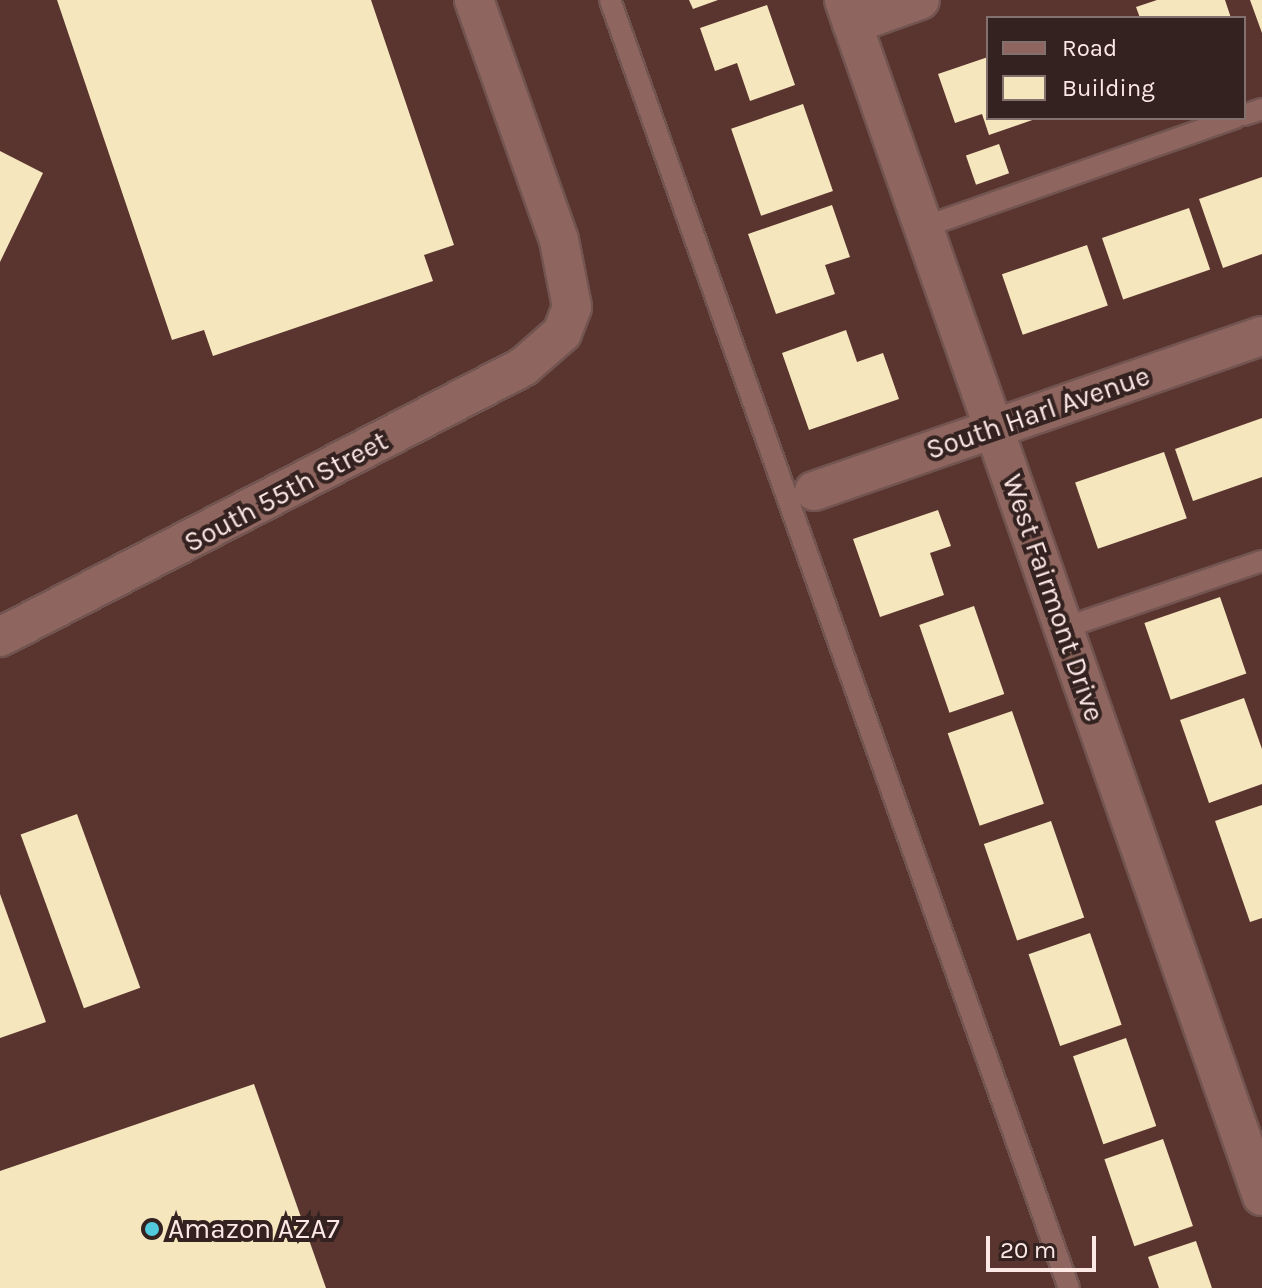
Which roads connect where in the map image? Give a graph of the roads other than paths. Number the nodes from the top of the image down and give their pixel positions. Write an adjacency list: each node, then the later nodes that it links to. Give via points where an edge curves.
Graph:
1 (474, 0): 12 (street, South 55th Street, via 559,240 572,307 562,333 523,367)
2 (610, 0): 14 (lane)
3 (920, 0): 4 (street)
4 (848, 12): 6 (street, West Fairmont Drive)
5 (1229, 120): 6 (lane)
6 (924, 227): 8 (street, West Fairmont Drive)
7 (1262, 336): 8 (street, South Harl Avenue)
8 (994, 429): 9 (street, South Harl Avenue); 11 (street, West Fairmont Drive)
9 (814, 491)
10 (1262, 561): 11 (lane)
11 (1064, 628): 13 (street, West Fairmont Drive)
12 (0, 637)
13 (1262, 1196)
14 (1069, 1288)

